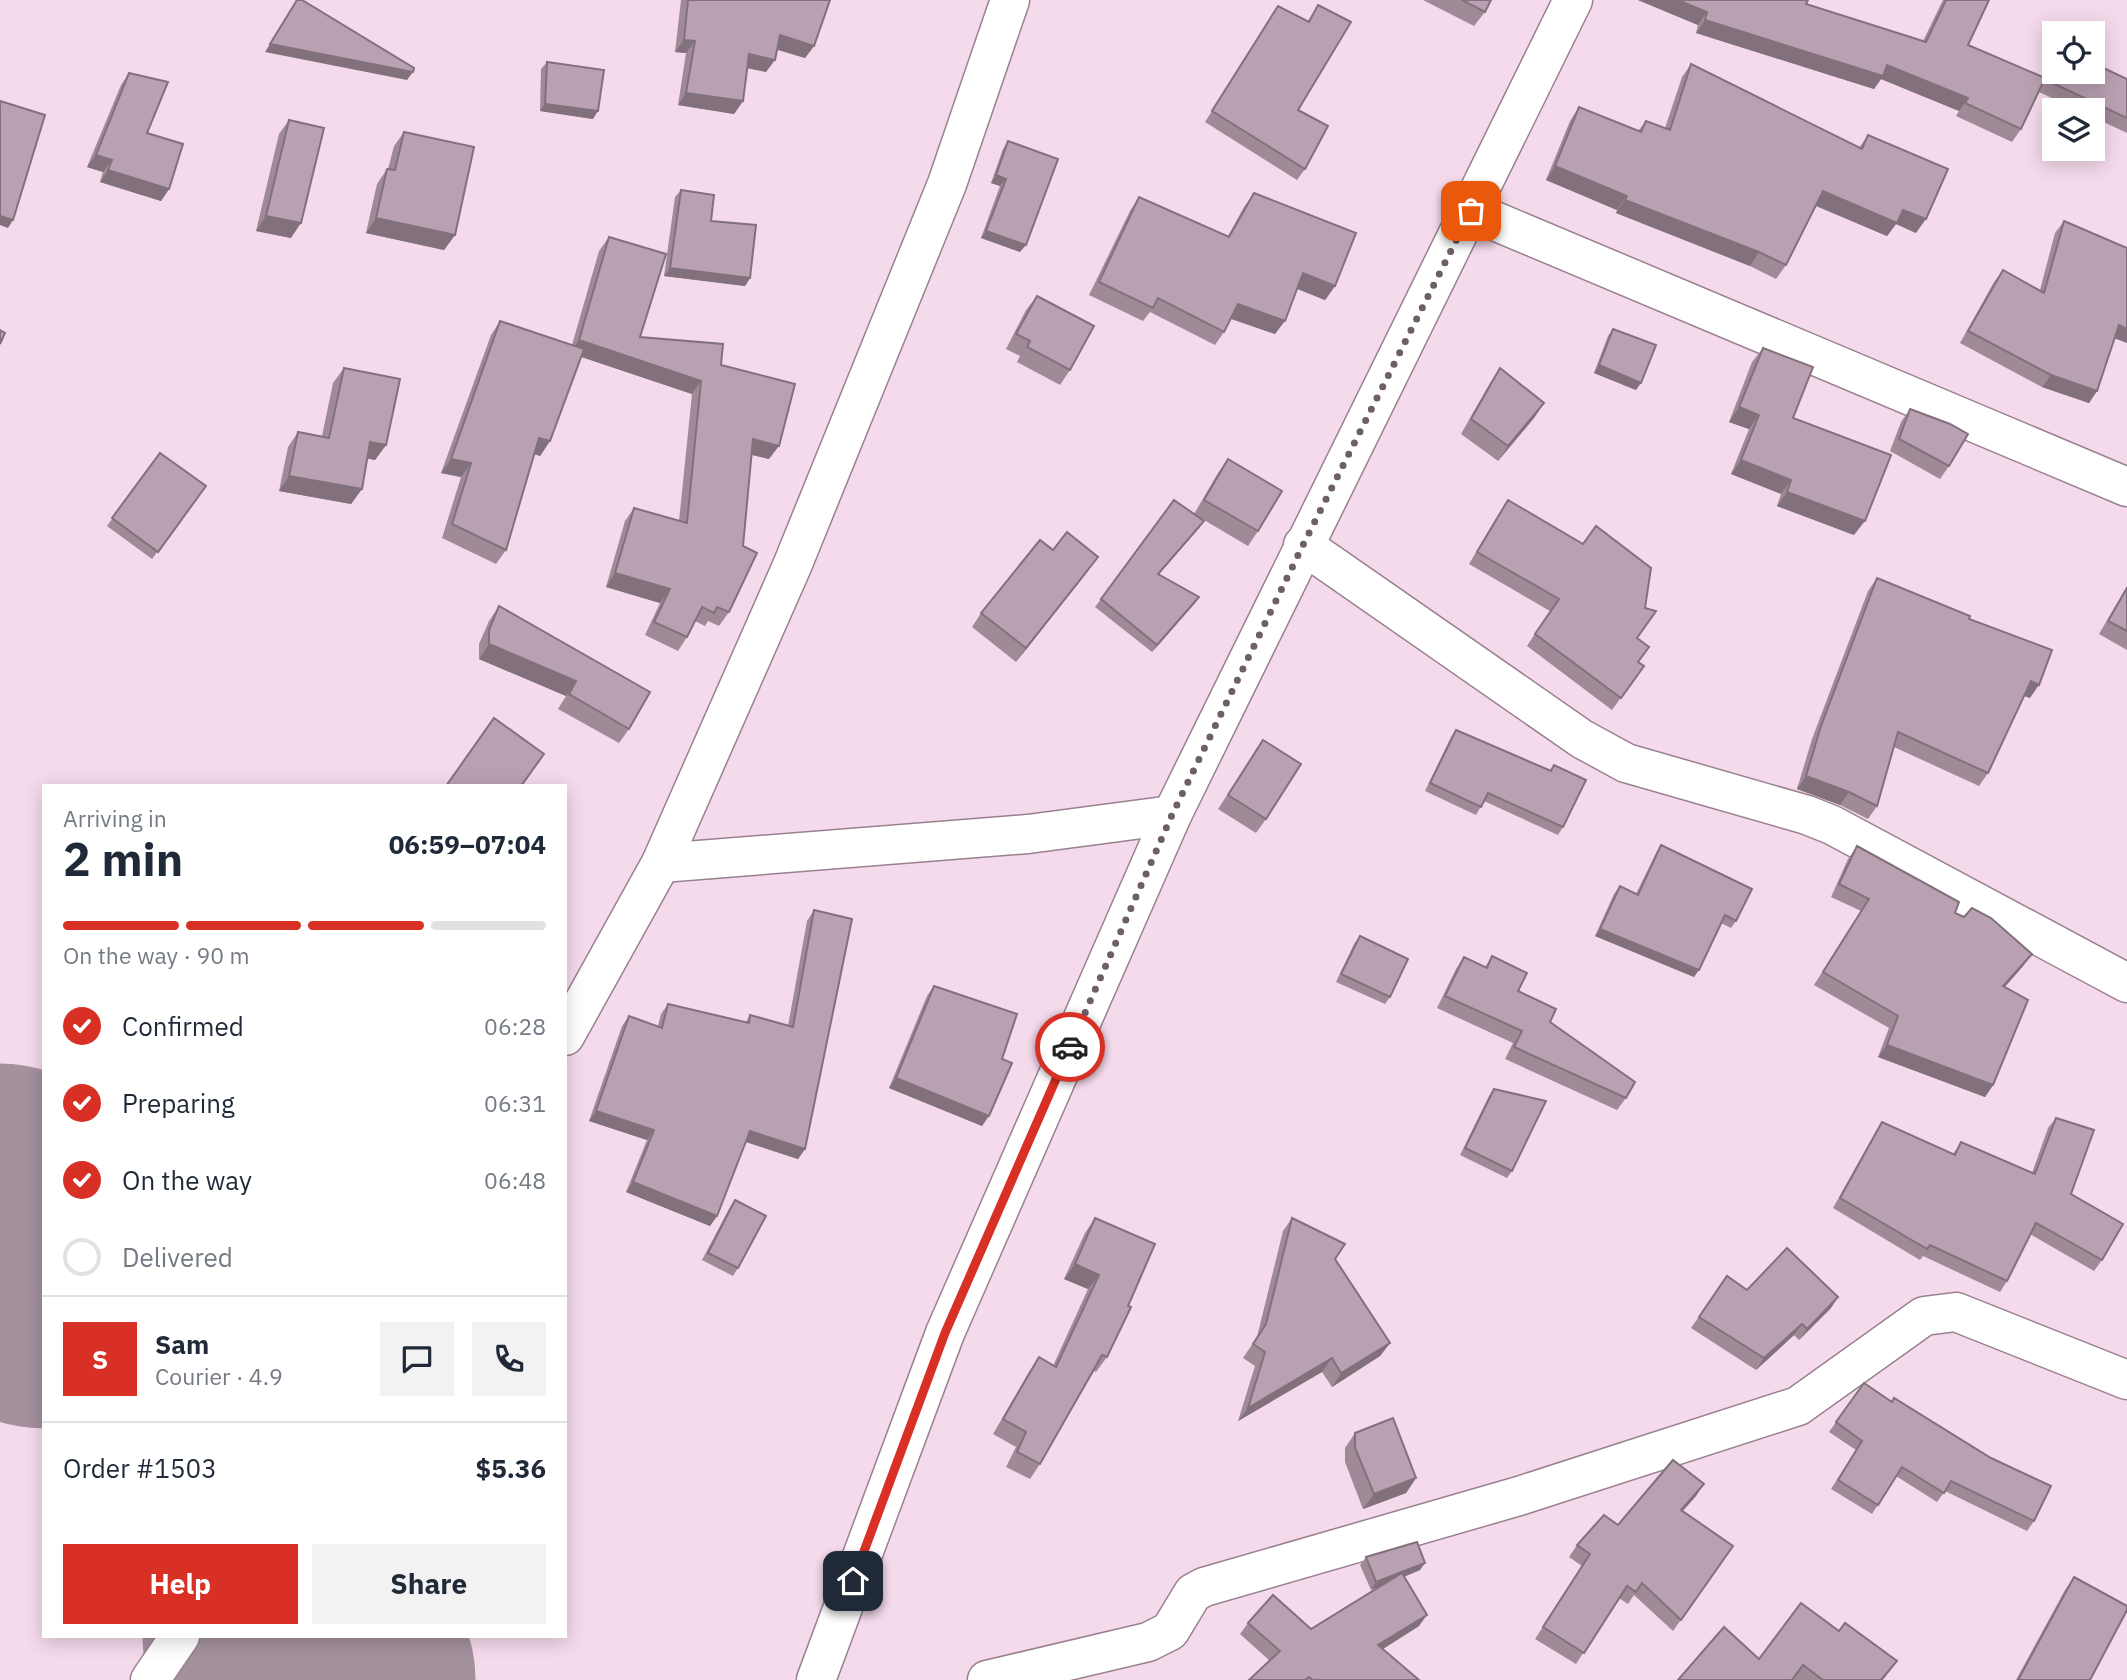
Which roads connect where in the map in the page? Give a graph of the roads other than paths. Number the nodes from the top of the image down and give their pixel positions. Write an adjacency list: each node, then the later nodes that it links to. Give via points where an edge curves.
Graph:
1 (1010, 0): 7 (street, via 947,184 798,553)
2 (1573, 0): 3 (street)
3 (1471, 211): 4 (street); 5 (street)
4 (2127, 487)
5 (1303, 545): 6 (street); 8 (street, via 1582,739 1626,763 1832,825)
6 (1172, 815): 7 (street, via 1028,834); 13 (street, via 945,1333)
7 (661, 863): 9 (street)
8 (2127, 983)
9 (567, 1032)
10 (2127, 1380): 14 (street, via 1956,1312 1924,1316 1798,1406 1519,1496 1204,1587 1193,1593 1170,1631 1148,1642)
11 (179, 1638): 12 (street)
12 (150, 1680)
13 (816, 1680)
14 (987, 1680)

